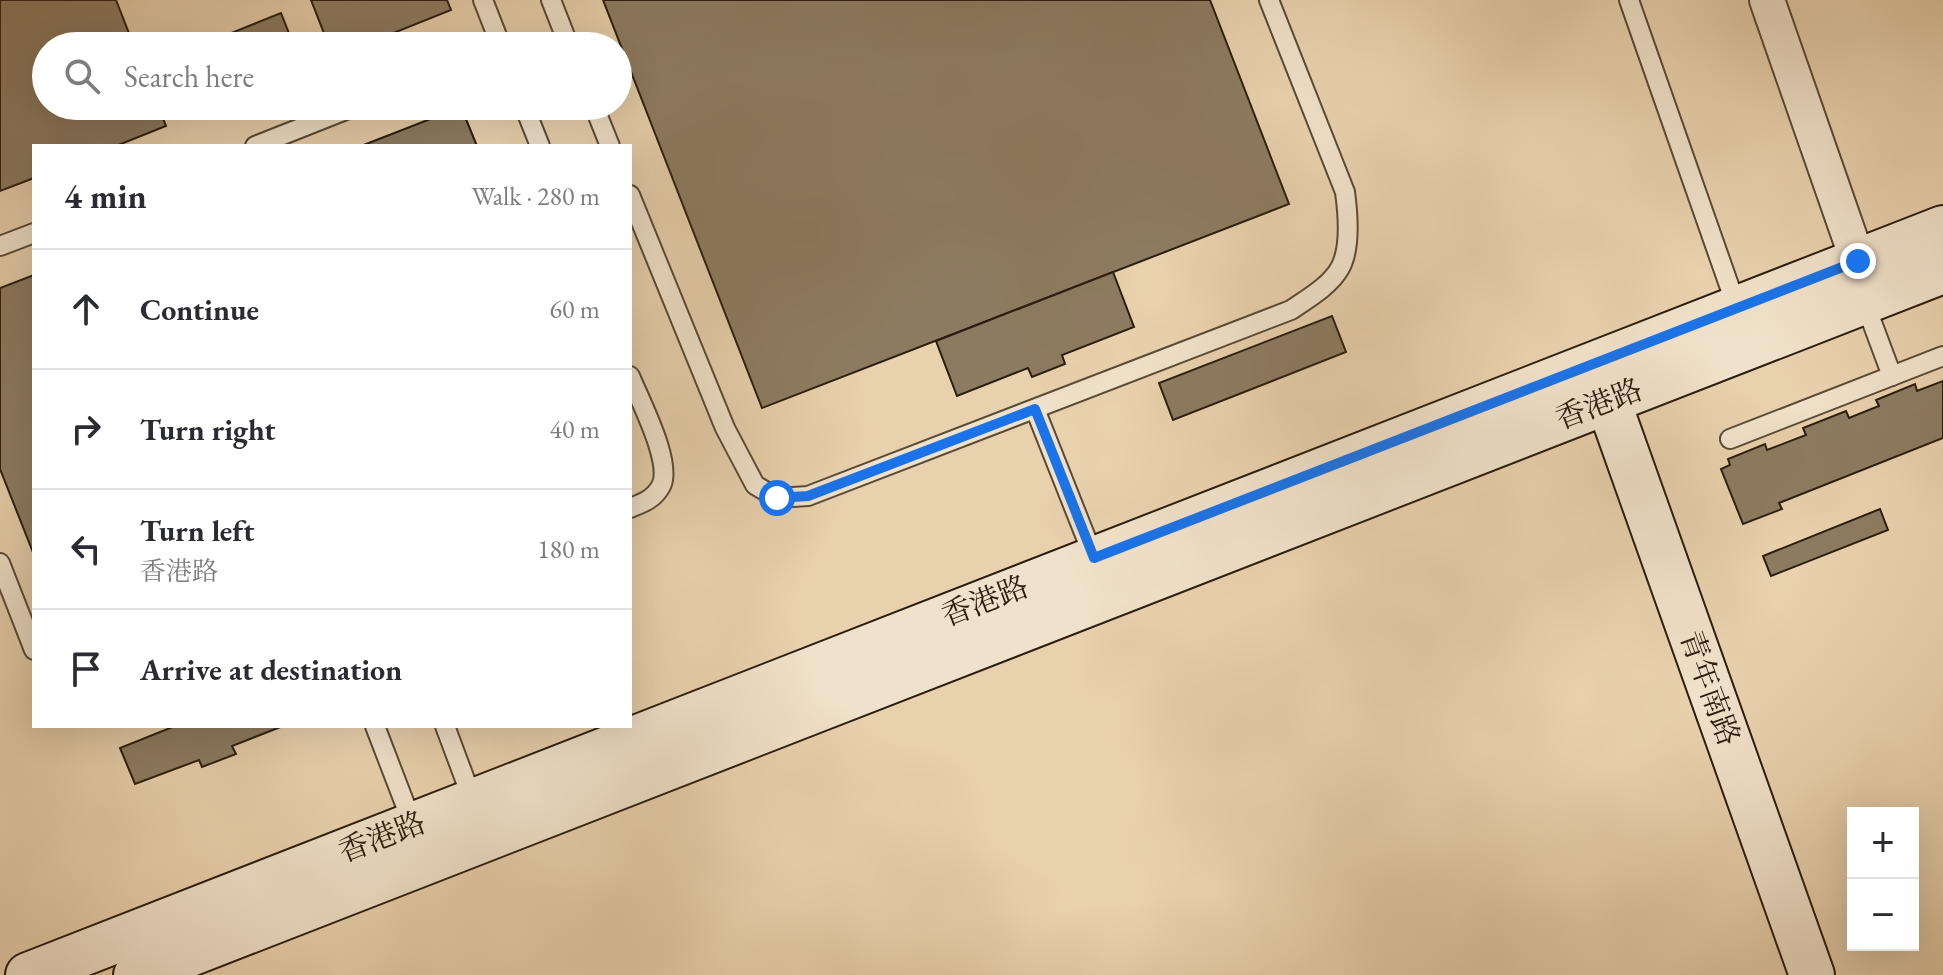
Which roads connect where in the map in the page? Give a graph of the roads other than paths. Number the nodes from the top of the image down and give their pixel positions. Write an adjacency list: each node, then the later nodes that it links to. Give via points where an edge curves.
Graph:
1 (483, 0): 6 (lane)
2 (551, 0): 7 (lane)
3 (1269, 0): 25 (lane, via 1345,192 1350,225 1340,268 1291,310)
4 (1629, 0): 20 (lane)
5 (1767, 0): 19 (street)
6 (496, 32)
7 (564, 32)
8 (321, 120): 11 (lane)
9 (530, 120): 12 (lane)
10 (600, 120): 13 (lane)
11 (260, 144)
12 (539, 144)
13 (609, 144)
14 (632, 200): 25 (lane, via 725,428 755,485 777,498 808,496)
15 (1943, 228): 19 (main road, 香港路)
16 (32, 234): 17 (lane)
17 (0, 246)
18 (1943, 271): 19 (main road, 香港路)
19 (1861, 281): 20 (main road, 香港路); 22 (lane); 24 (main road, 香港路)
20 (1737, 308): 28 (main road, 香港路)
21 (1943, 356): 22 (lane)
22 (1892, 376): 26 (lane)
23 (632, 381): 27 (lane, via 665,465 662,485 649,500)
24 (1608, 401): 36 (main road, 香港路); 37 (main road, 青年南路)
25 (1035, 409): 28 (lane)
26 (1730, 439)
27 (632, 507)
28 (1094, 558): 33 (main road, 香港路)
29 (0, 563): 30 (lane)
30 (32, 645)
31 (376, 728): 34 (lane)
32 (446, 728): 33 (lane)
33 (473, 801): 34 (main road, 香港路)
34 (413, 825): 35 (main road, 香港路)
35 (28, 975)
36 (136, 975)
37 (1812, 975)

